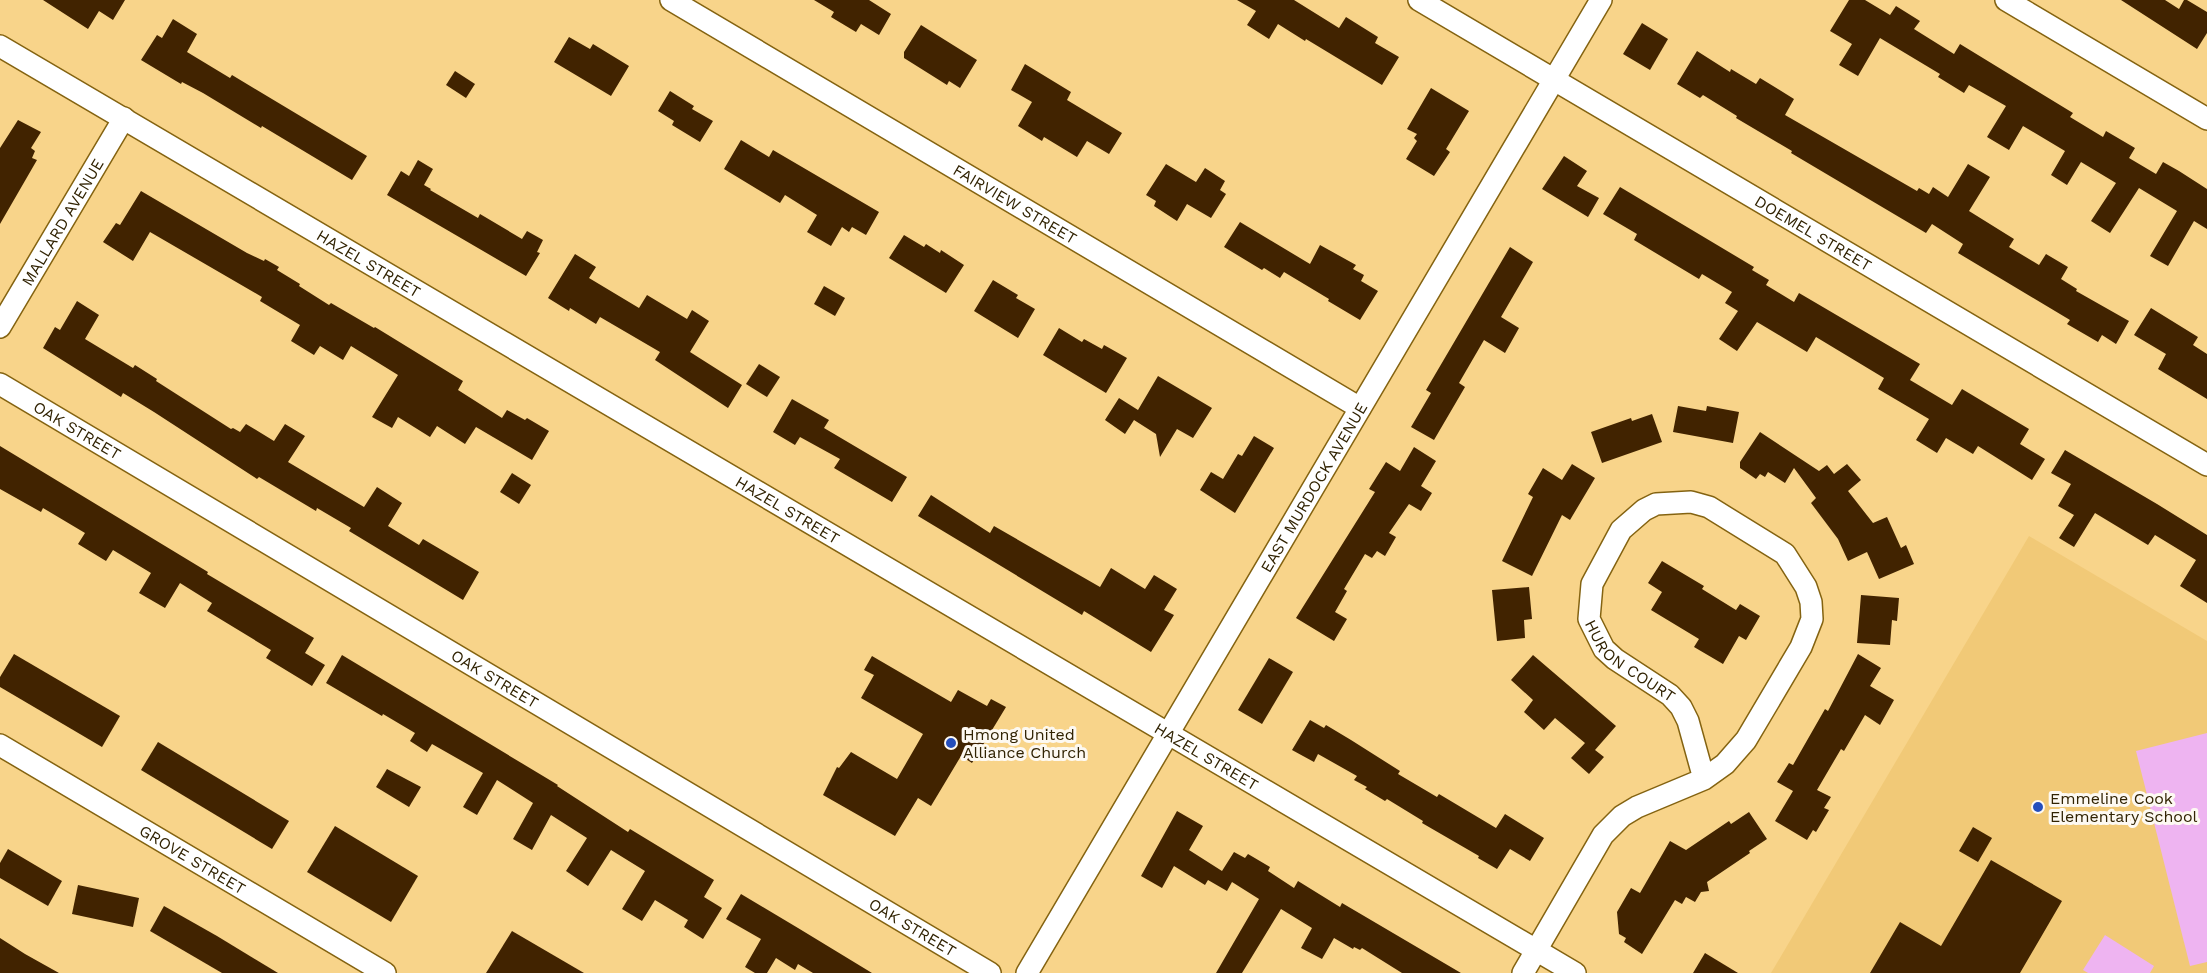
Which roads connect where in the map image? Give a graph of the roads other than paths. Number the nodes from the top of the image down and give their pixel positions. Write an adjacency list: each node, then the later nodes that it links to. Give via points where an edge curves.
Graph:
1 (670, 0): 11 (street, FAIRVIEW STREET)
2 (1419, 0): 6 (street, DOEMEL STREET)
3 (1601, 0): 6 (street, EAST MURDOCK AVENUE)
4 (2006, 0): 8 (street)
5 (0, 46): 7 (street, HAZEL STREET)
6 (1554, 79): 11 (street, EAST MURDOCK AVENUE); 12 (street, DOEMEL STREET)
7 (124, 118): 9 (street, MALLARD AVENUE); 13 (street, HAZEL STREET)
8 (2207, 119)
9 (0, 327)
10 (0, 384): 18 (street, OAK STREET)
11 (1360, 408): 13 (street, EAST MURDOCK AVENUE)
12 (2207, 465)
13 (1169, 733): 16 (street, HAZEL STREET); 19 (street, EAST MURDOCK AVENUE)
14 (0, 745): 17 (street, GROVE STREET)
15 (1704, 779): 15 (street, HURON COURT, via 1725,764 1746,740 1806,636 1812,619 1811,602 1798,571 1785,554 1770,544 1709,507 1691,502 1656,504 1621,530 1592,584 1589,619 1604,649 1681,707); 16 (street, HURON COURT, via 1637,807 1603,835)
16 (1537, 950): 20 (street, HURON COURT); 21 (street, HAZEL STREET)
17 (385, 973)
18 (990, 973)
19 (1027, 973)
20 (1523, 973)
21 (1575, 973)

